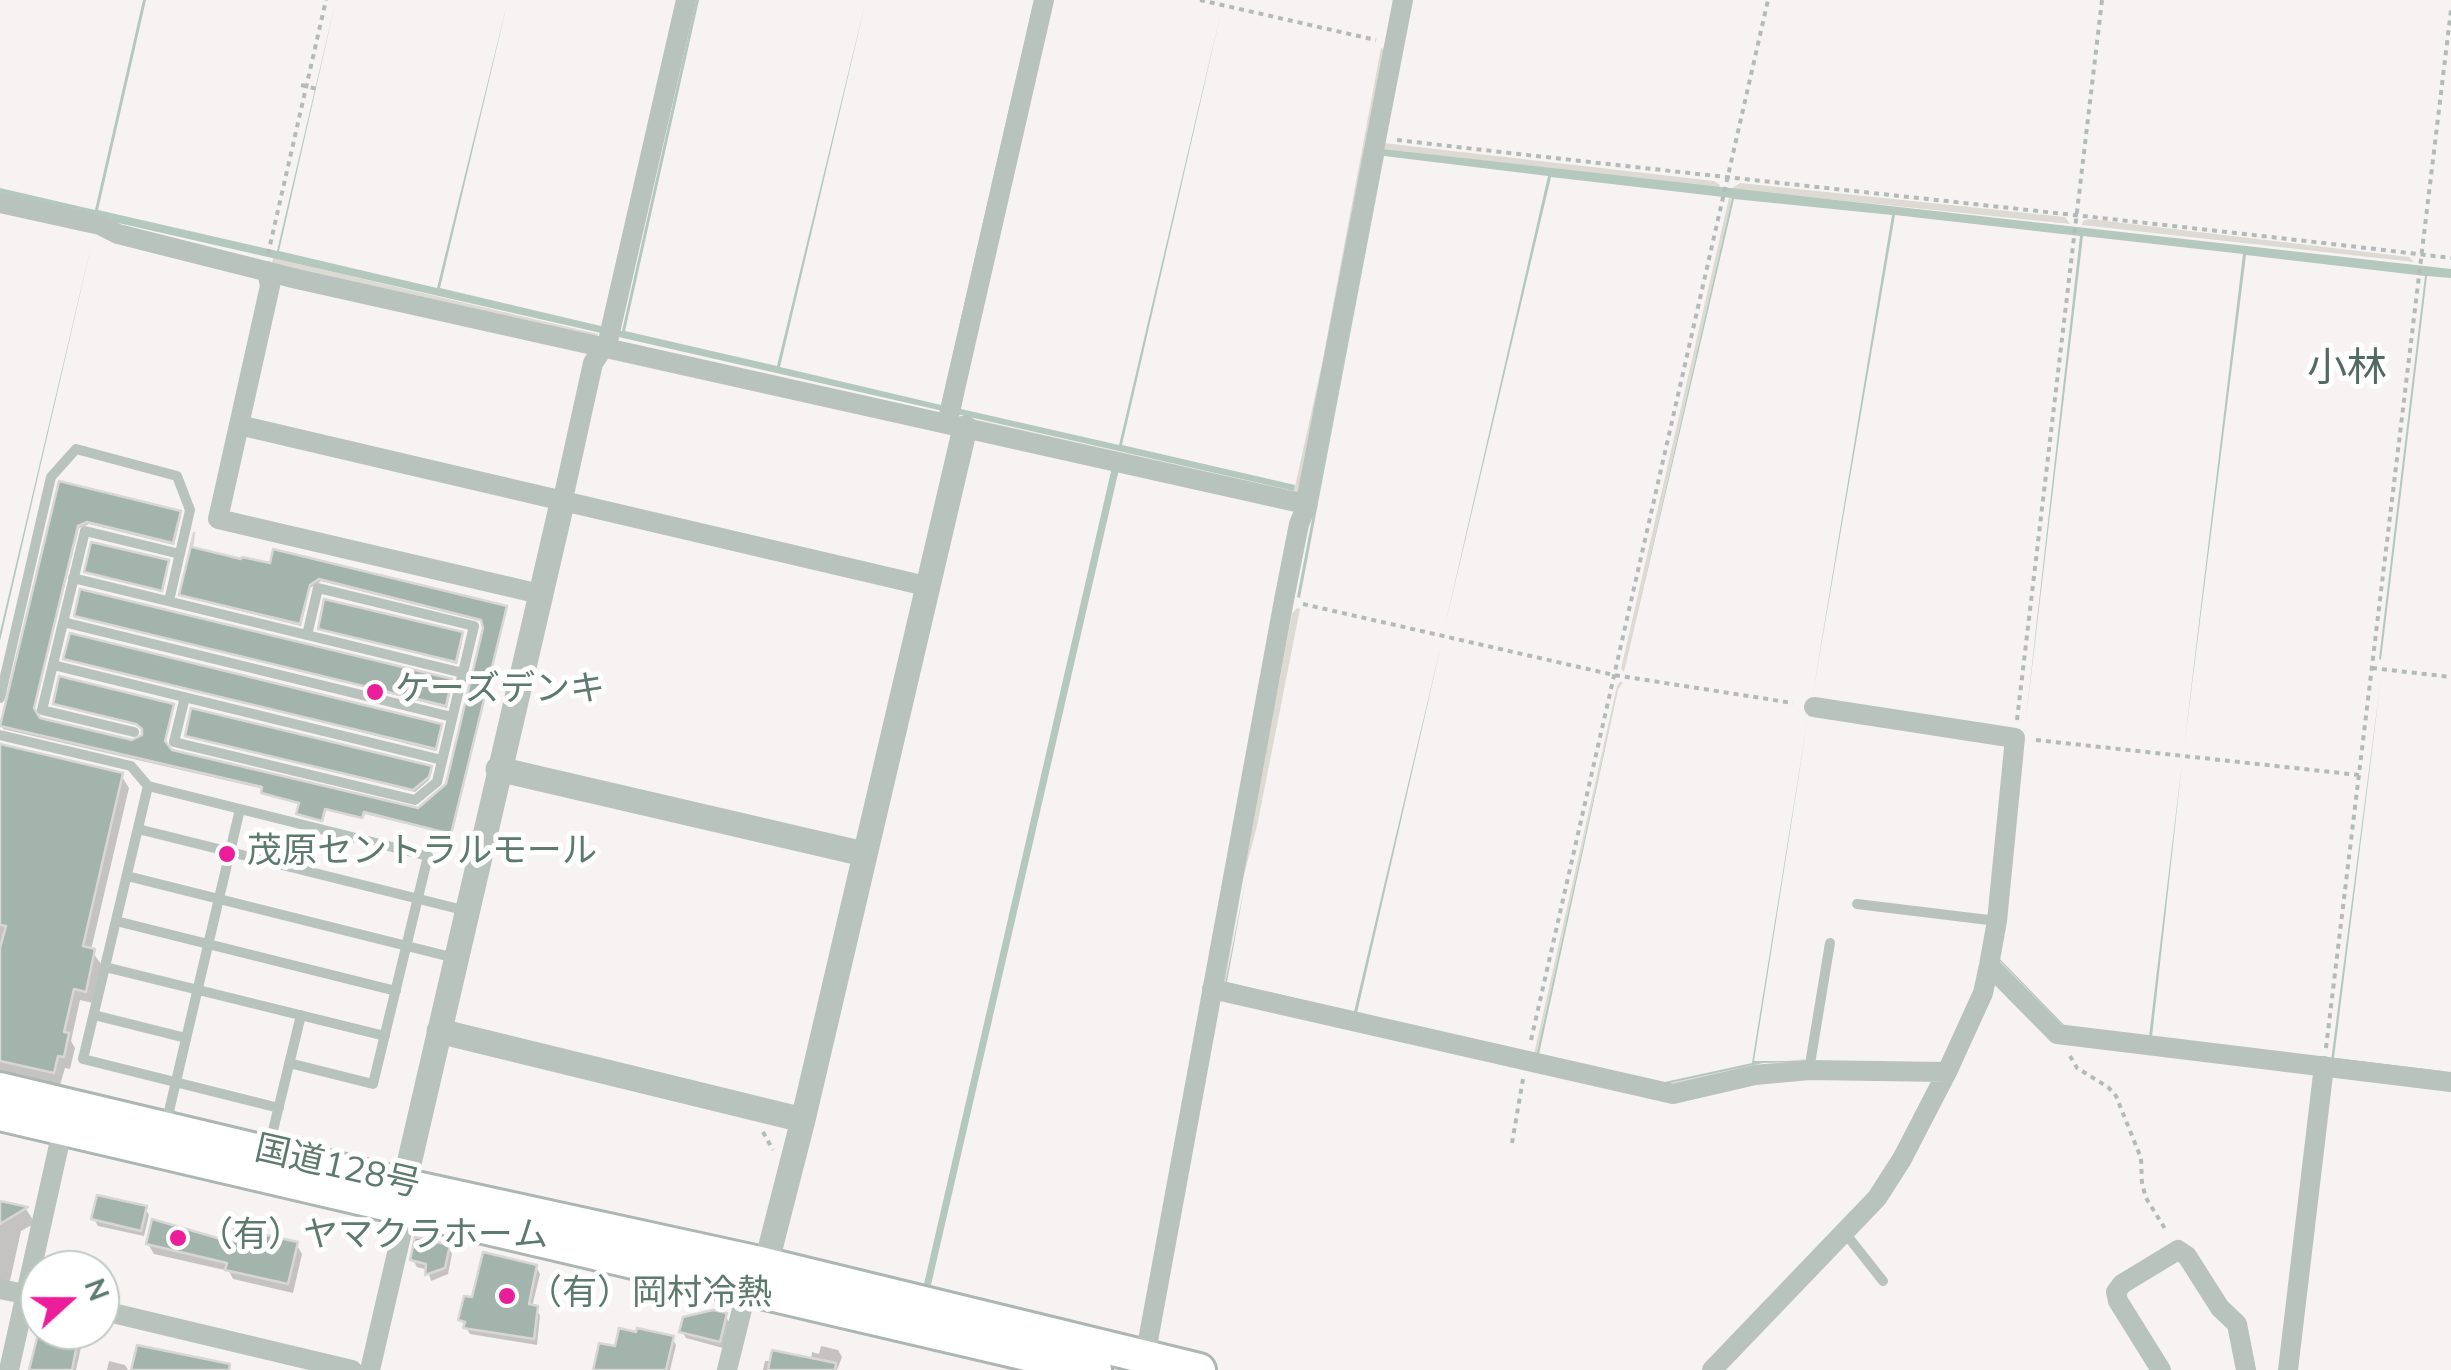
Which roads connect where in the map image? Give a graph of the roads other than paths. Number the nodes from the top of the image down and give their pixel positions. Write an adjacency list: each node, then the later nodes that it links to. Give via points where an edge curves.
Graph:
1 (686, 0): 6 (street)
2 (1044, 0): 8 (street)
3 (1403, 0): 10 (street)
4 (0, 203): 5 (street)
5 (267, 271): 6 (street); 7 (street, via 270,286)
6 (602, 347): 8 (street); 9 (street)
7 (238, 425): 9 (street); 14 (street, via 218,520)
8 (956, 426): 10 (street); 13 (street)
9 (564, 499): 13 (street); 14 (street)
10 (1306, 504): 46 (street)
11 (180, 554): 12 (lane, via 85,531); 15 (lane); 21 (lane, via 190,510 177,476 76,450 51,476)
12 (73, 578): 15 (lane); 16 (lane)
13 (926, 586): 32 (street)
14 (540, 594): 27 (street)
15 (168, 601): 17 (lane)
16 (62, 622): 18 (lane); 23 (lane)
17 (307, 635): 19 (lane); 19 (lane, via 318,588 474,626)
18 (52, 665): 20 (lane); 24 (lane, via 42,710)
19 (463, 673): 23 (lane)
20 (185, 697): 26 (lane); 26 (lane, via 174,742 416,800 437,782)
21 (0, 698)
22 (1814, 707): 39 (street, via 2015,738)
23 (452, 717): 26 (lane)
24 (134, 732)
25 (0, 735): 28 (lane, via 132,766)
26 (442, 760)
27 (498, 769): 32 (street); 37 (street)
28 (148, 786): 29 (lane); 30 (lane)
29 (240, 809): 31 (lane); 35 (lane, via 428,856)
30 (138, 830): 31 (lane); 33 (lane)
31 (230, 852): 34 (lane); 35 (lane)
32 (864, 854): 64 (street)
33 (127, 876): 34 (lane); 38 (lane)
34 (220, 899): 41 (lane); 42 (lane)
35 (418, 899): 37 (lane); 42 (lane)
36 (1857, 904): 39 (lane)
37 (466, 911): 43 (street)
38 (116, 921): 41 (lane); 45 (lane)
39 (1997, 921): 44 (street)
40 (1830, 943): 56 (lane)
41 (208, 944): 47 (lane); 48 (lane)
42 (406, 946): 43 (lane); 48 (lane)
43 (456, 958): 51 (street)
44 (1989, 965): 55 (street, via 2057,1034); 57 (street, via 1983,994)
45 (105, 967): 47 (lane); 49 (lane)
46 (1212, 989): 56 (street, via 1673,1094); 74 (street)
47 (198, 990): 50 (lane); 53 (lane)
48 (396, 990): 52 (lane)
49 (94, 1015): 53 (lane); 58 (lane, via 83,1059)
50 (300, 1016): 52 (lane); 54 (lane)
51 (438, 1030): 64 (street); 67 (street)
52 (385, 1036): 54 (lane, via 374,1084)
53 (186, 1038): 58 (lane)
54 (289, 1063): 61 (lane)
55 (2324, 1066): 59 (street); 84 (street)
56 (1809, 1070): 57 (street)
57 (1946, 1072): 68 (street, via 1902,1159)
58 (176, 1082): 61 (lane); 65 (lane)
59 (2451, 1082)
60 (0, 1089): 63 (highway, 国道128号)
61 (279, 1108): 66 (lane)
62 (0, 1114): 63 (highway, 国道128号)
63 (65, 1117): 65 (highway, 国道128号); 67 (highway, 国道128号); 69 (street)
64 (803, 1120): 70 (street, via 769,1253)
65 (164, 1128): 66 (highway, 国道128号)
66 (268, 1153): 67 (highway, 国道128号)
67 (407, 1198): 70 (highway, 国道128号); 77 (street)
68 (1845, 1233): 71 (lane); 81 (street)
69 (41, 1250)
70 (757, 1276): 74 (highway, 国道128号); 78 (street, via 742,1305); 79 (highway, 国道128号)
71 (1883, 1281)
72 (120, 1315): 76 (street)
73 (20, 1336): 75 (street)
74 (1143, 1364): 80 (highway, 国道128号)
75 (9, 1370)
76 (352, 1370)
77 (370, 1370)
78 (727, 1370)
79 (1096, 1370)
80 (1200, 1370)
81 (1712, 1370)
82 (2161, 1370): 83 (street, via 2116,1292 2178,1250 2237,1324)
83 (2246, 1370)
84 (2288, 1370)

